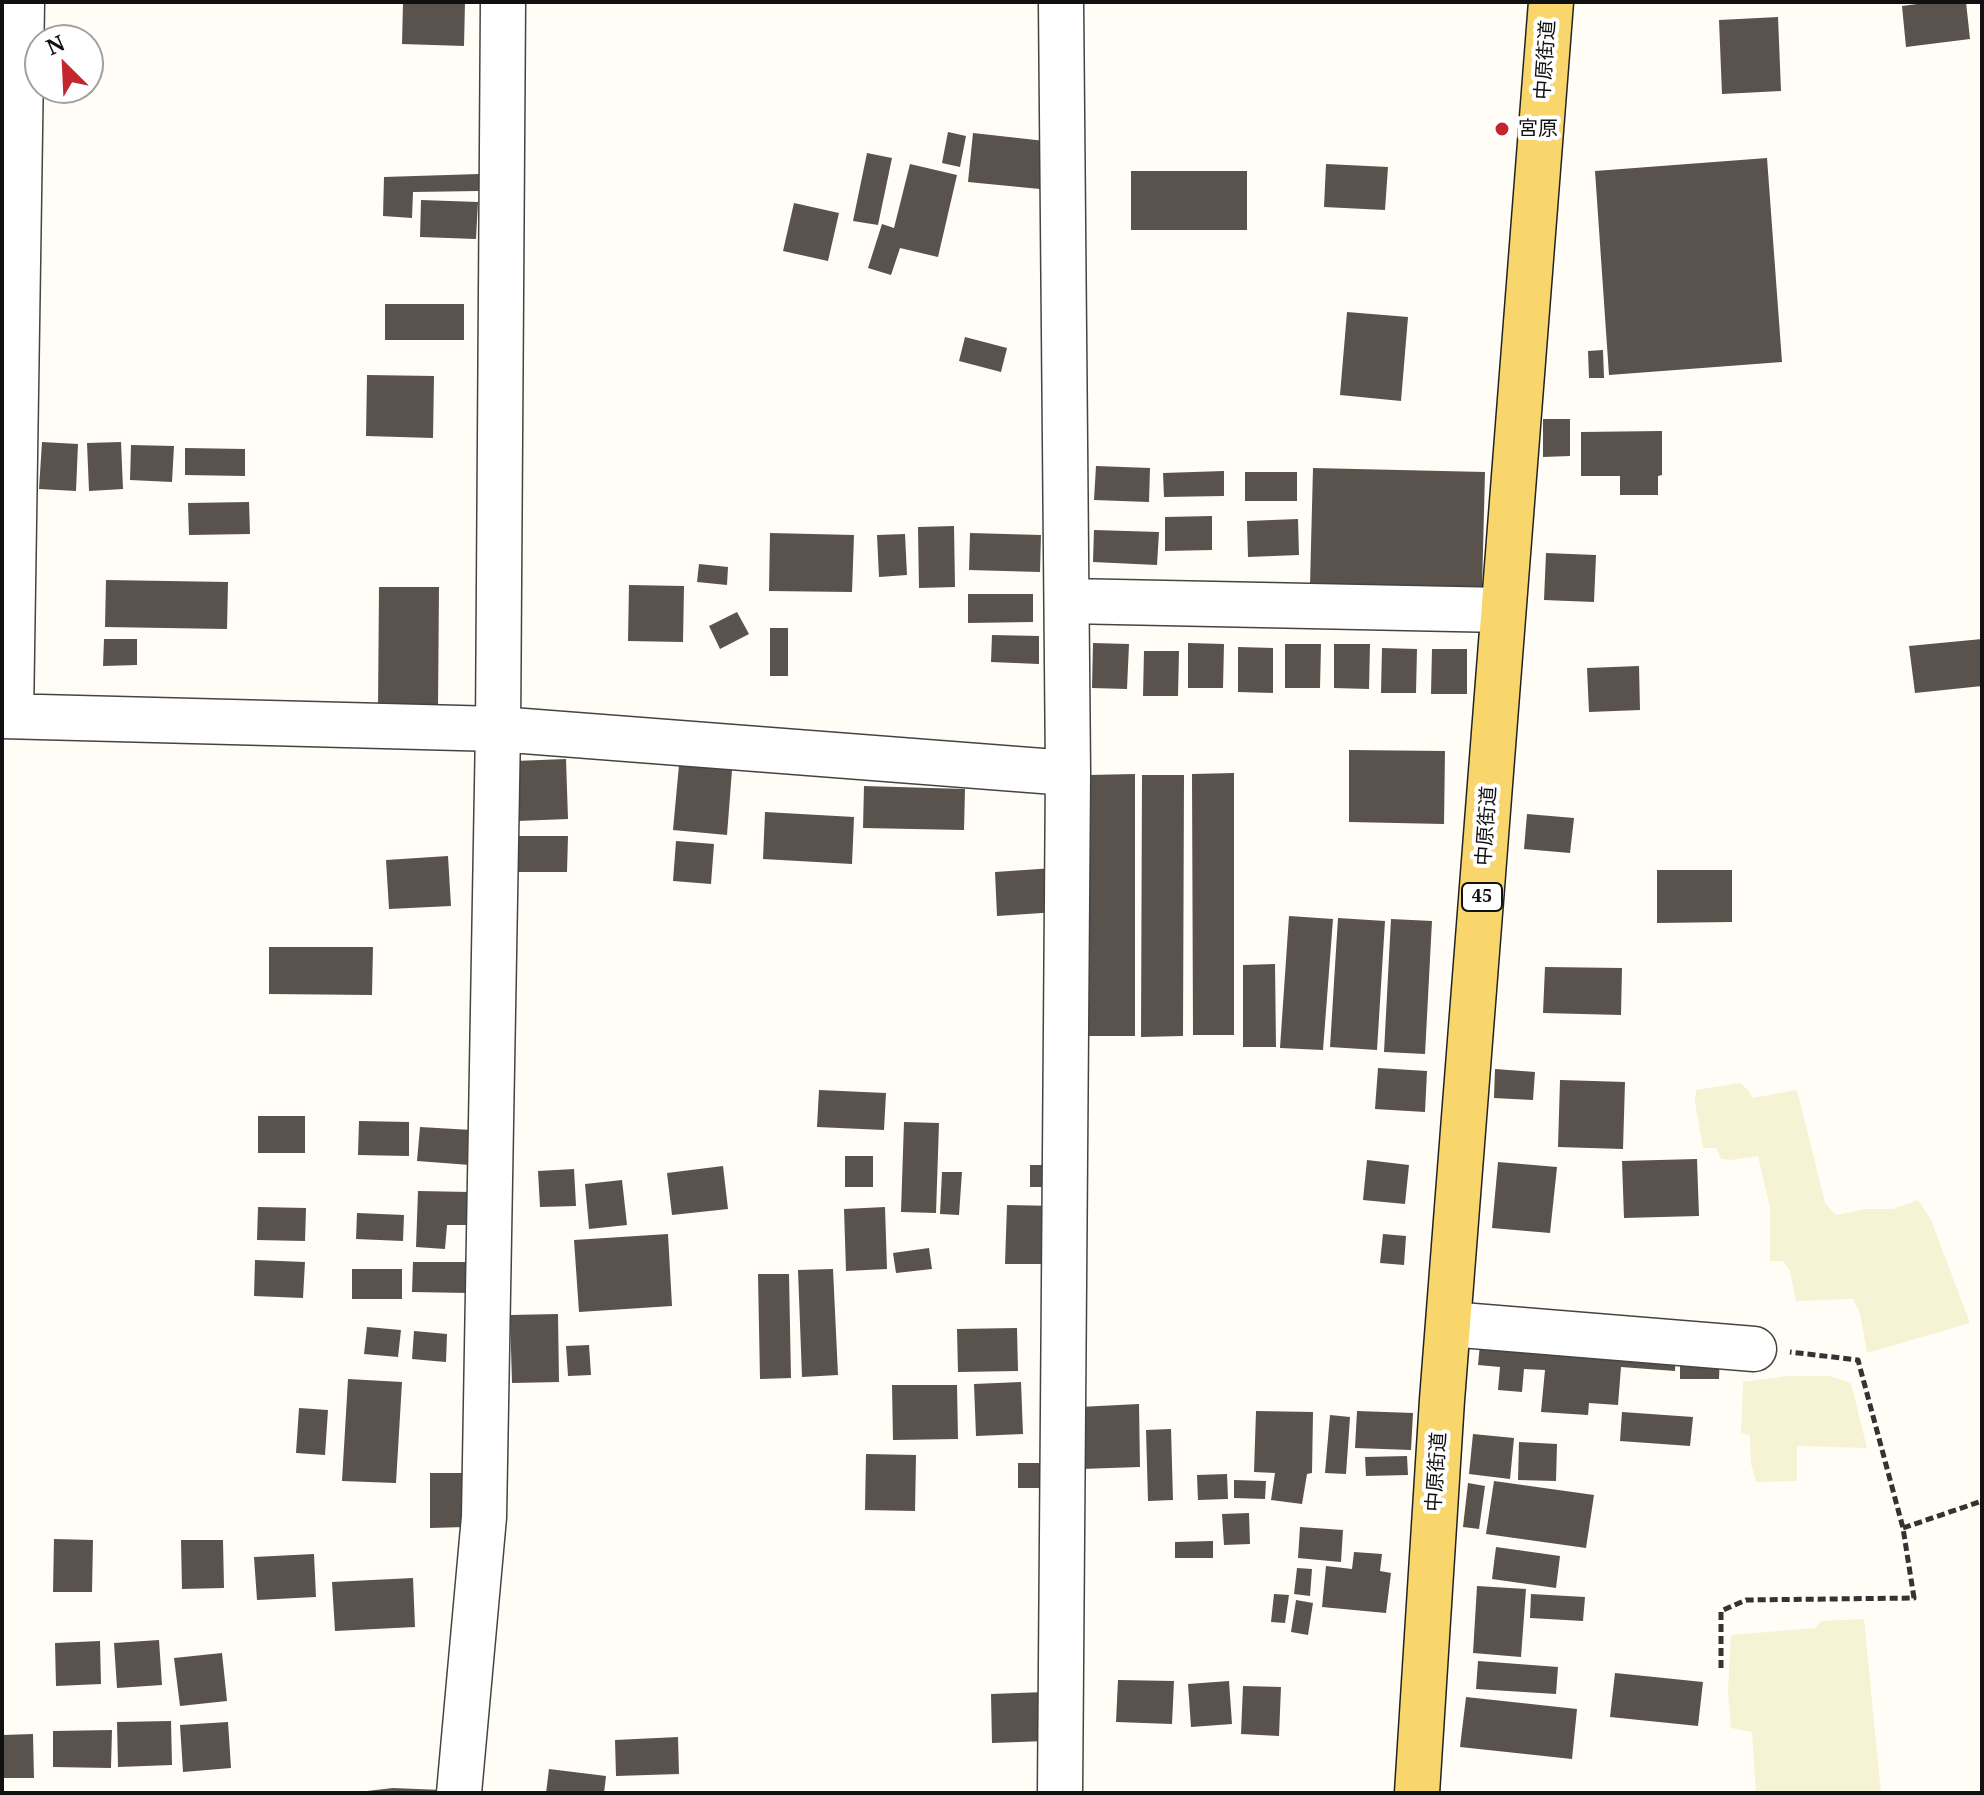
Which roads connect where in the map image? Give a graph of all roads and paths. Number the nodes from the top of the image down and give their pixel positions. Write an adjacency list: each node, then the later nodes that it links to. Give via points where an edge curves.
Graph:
1 (22, 2): 7 (street)
2 (503, 2): 8 (street)
3 (1061, 2): 5 (street)
4 (1551, 2): 6 (main road, 中原街道 / 45)
5 (1068, 601): 6 (street); 9 (street)
6 (1503, 610): 10 (main road, 中原街道 / 45)
7 (6, 716): 8 (street)
8 (498, 729): 9 (street); 15 (street, via 484,1517)
9 (1068, 773): 16 (street)
10 (1449, 1324): 11 (street); 17 (main road, 中原街道 / 45)
11 (1754, 1349): 13 (path, via 1858,1360)
12 (1982, 1501): 13 (path)
13 (1903, 1528): 14 (path, via 1914,1598 1746,1600 1721,1611)
14 (1721, 1668)
15 (459, 1793)
16 (1060, 1793)
17 (1417, 1793)

